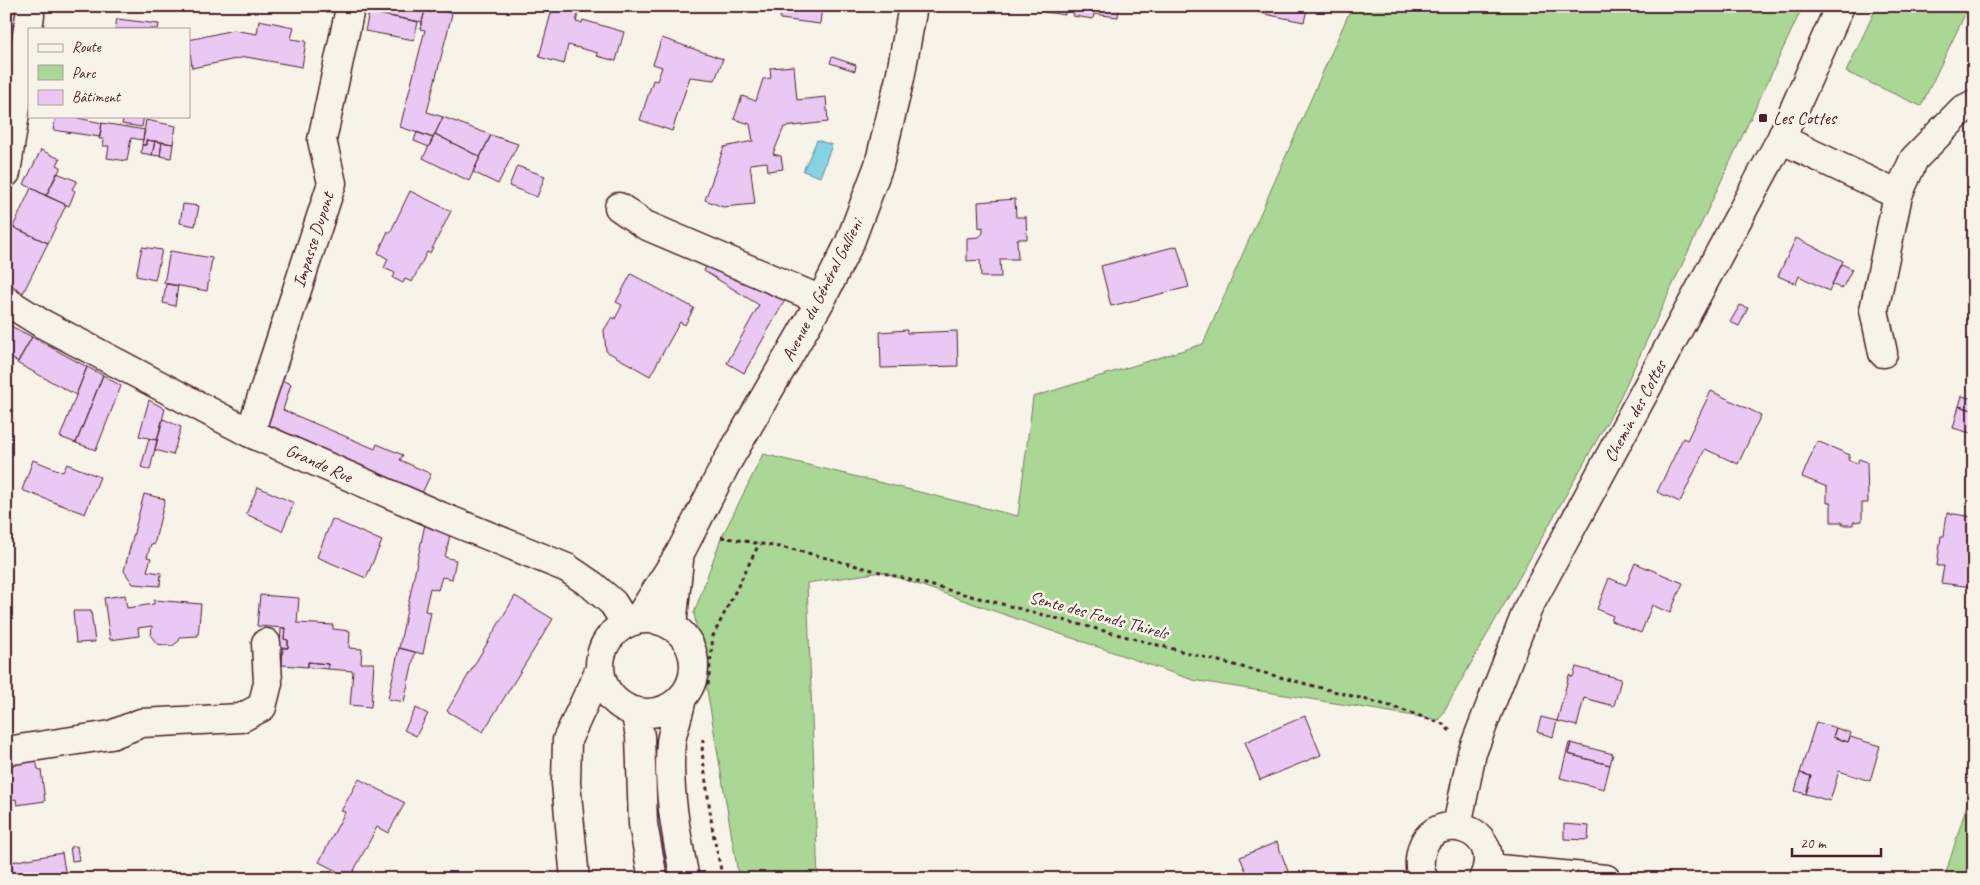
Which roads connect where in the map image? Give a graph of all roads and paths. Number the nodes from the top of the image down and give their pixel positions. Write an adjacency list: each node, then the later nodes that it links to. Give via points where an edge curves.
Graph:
1 (30, 6): 6 (street)
2 (913, 6): 12 (street, Avenue du Général Gallieni, via 880,164 850,242)
3 (1840, 6): 8 (street, Chemin des Cottes)
4 (349, 13): 15 (street, Impasse Dupont, via 322,140 332,183)
5 (28, 28): 9 (street)
6 (28, 28)
7 (1974, 104): 10 (street, via 1962,110 1914,159)
8 (1782, 139): 10 (street); 29 (street, Chemin des Cottes, via 1528,608 1472,753)
9 (6, 173)
10 (1898, 195): 14 (street, via 1874,310)
11 (619, 207): 12 (street, via 645,225)
12 (820, 300): 16 (street, Avenue du Général Gallieni, via 726,464)
13 (6, 301): 15 (street, Grande Rue)
14 (1883, 353)
15 (250, 433): 18 (street, Grande Rue, via 567,568 592,584)
16 (685, 543): 17 (path, Sente des Fonds Thirels); 18 (street, Avenue du Général Gallieni); 19 (street, Avenue du Général Gallieni)
17 (759, 544): 23 (path, via 713,636); 26 (path, Sente des Fonds Thirels, via 796,550 1394,707)
18 (632, 622): 19 (street, via 650,619); 21 (street, via 609,638)
19 (672, 626): 23 (street, via 684,636 692,651 691,683)
20 (266, 643): 28 (street, via 268,683 262,707 241,718 141,723 111,735)
21 (600, 669): 22 (street); 24 (street)
22 (611, 696): 24 (street); 25 (street)
23 (695, 696): 25 (street, via 652,712); 34 (street, via 671,741 671,793)
24 (582, 710): 32 (street, via 567,740 565,762)
25 (635, 711): 33 (street, via 640,736 643,824)
26 (1443, 724)
27 (704, 734): 35 (path, via 703,761)
28 (6, 751)
29 (1457, 826): 30 (street, via 1482,840 1488,854); 31 (street, via 1442,828 1430,835 1422,847 1419,861)
30 (1485, 874): 36 (street)
31 (1422, 878)
32 (575, 879)
33 (653, 879)
34 (685, 879)
35 (723, 879)
36 (1606, 879)

